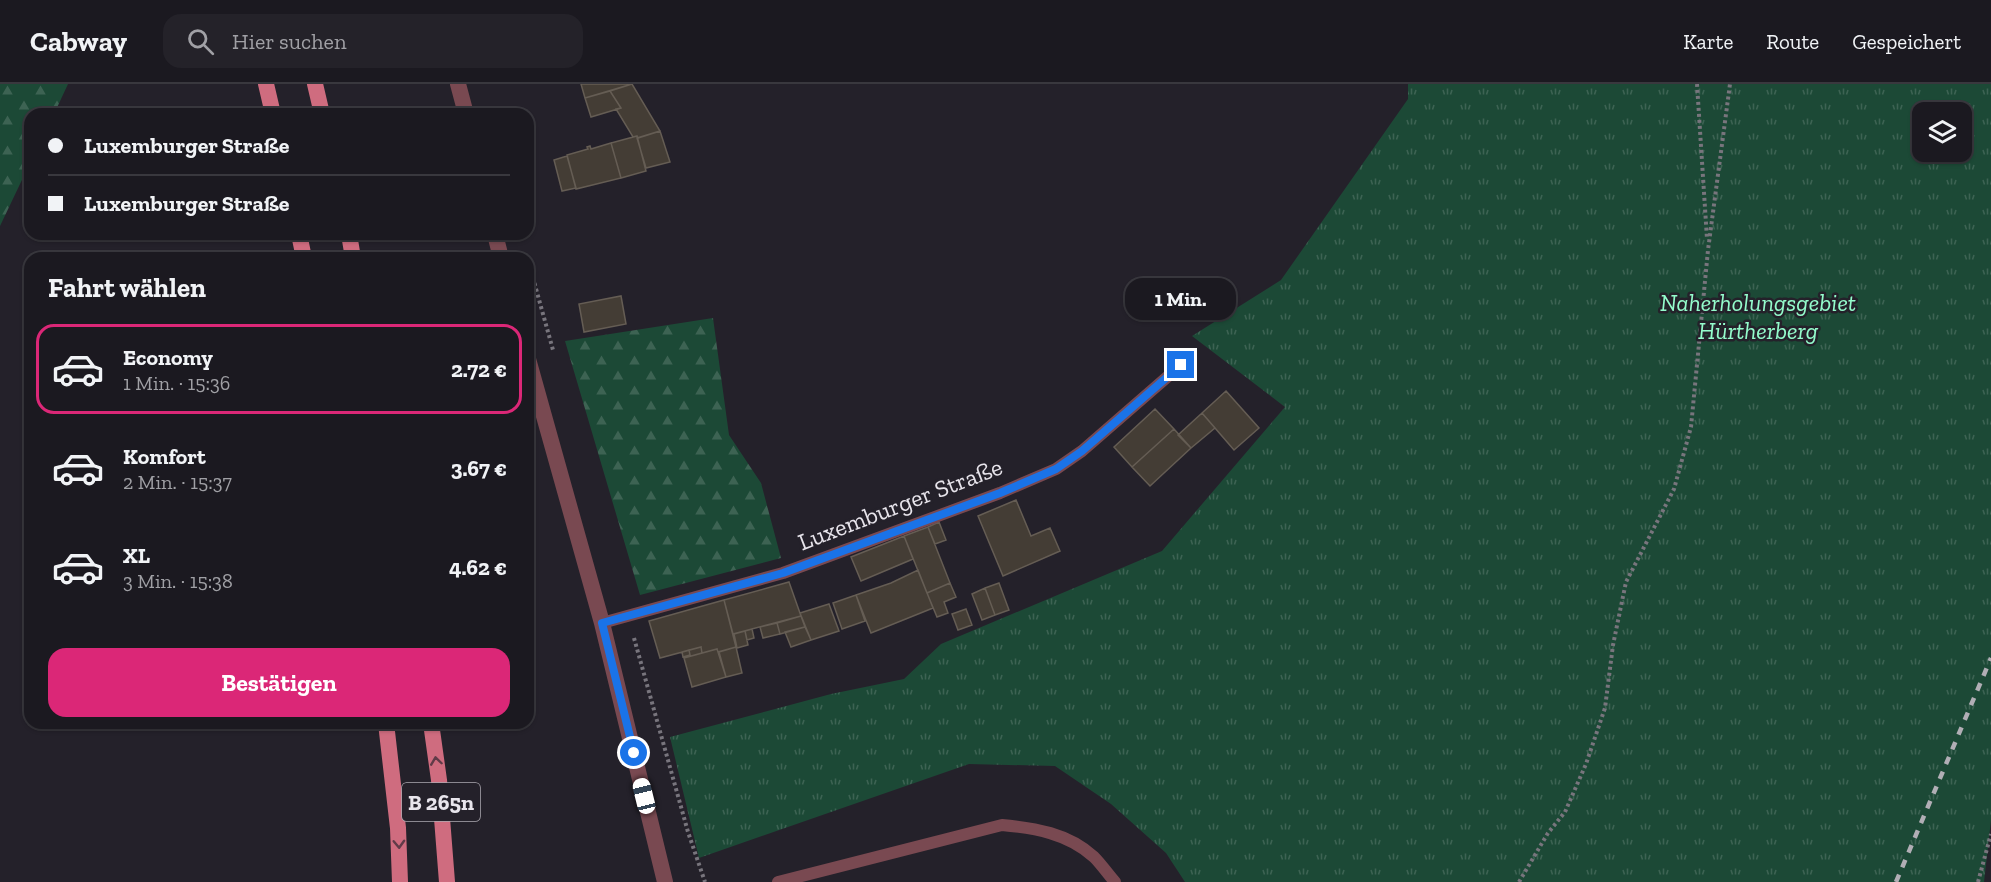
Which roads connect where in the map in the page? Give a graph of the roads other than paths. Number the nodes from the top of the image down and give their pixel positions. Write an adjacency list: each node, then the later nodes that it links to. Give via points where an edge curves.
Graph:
1 (267, 84): 4 (main road)
2 (315, 84): 5 (main road)
3 (458, 84): 6 (street)
4 (272, 108)
5 (321, 108)
6 (464, 108)
7 (1181, 365): 9 (lane, Luxemburger Straße, via 1056,469 783,573)
8 (534, 380): 9 (street)
9 (602, 623): 14 (street)
10 (387, 729): 12 (main road, B 265n, one-way to 12)
11 (432, 729): 13 (main road, B 265n, one-way to 11)
12 (400, 882)
13 (447, 882)
14 (665, 882)
15 (778, 882): 16 (lane, via 1002,825 1039,829 1070,840 1093,856)
16 (1115, 882)

